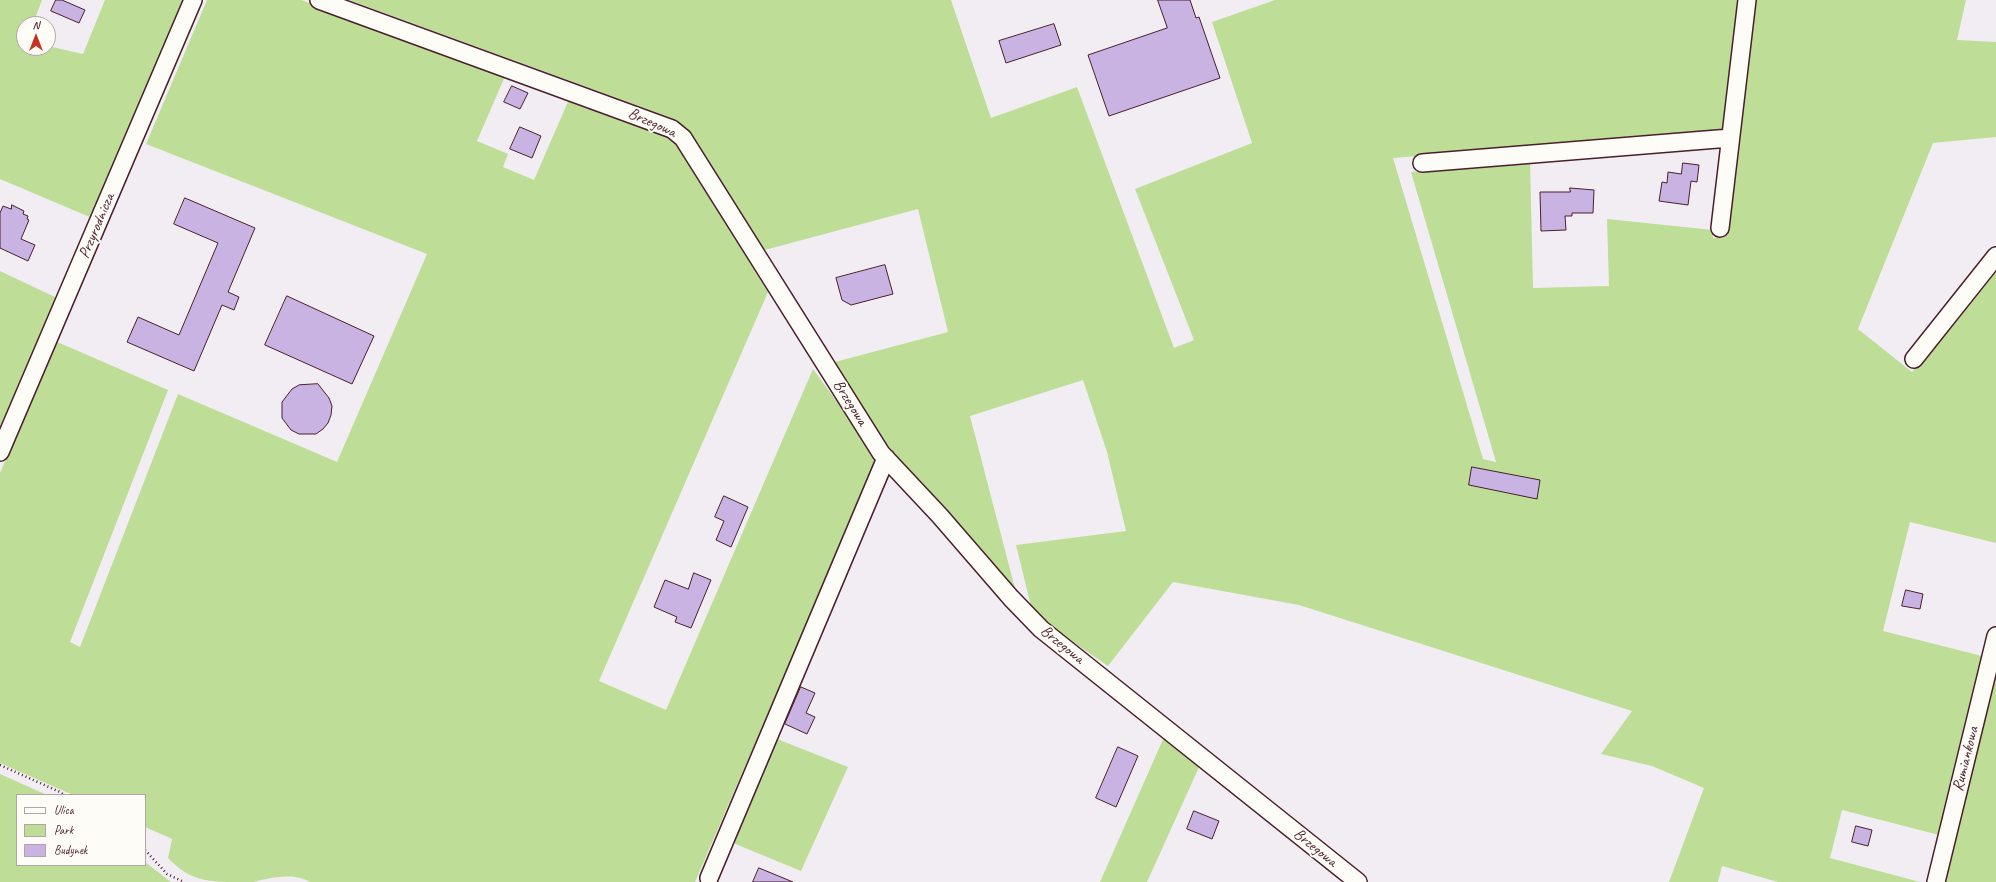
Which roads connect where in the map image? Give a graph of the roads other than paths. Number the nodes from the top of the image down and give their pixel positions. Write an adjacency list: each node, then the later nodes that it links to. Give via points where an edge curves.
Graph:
1 (193, 0): 9 (street, Przyrodnicza)
2 (1747, 0): 4 (street)
3 (325, 1): 10 (street, Brzegowa, via 672,129 683,138)
4 (1730, 138): 5 (street); 6 (street)
5 (1422, 163)
6 (1720, 228)
7 (1996, 256): 8 (street)
8 (1914, 358)
9 (0, 452)
10 (886, 458): 12 (street); 13 (street, Brzegowa, via 1041,629)
11 (1996, 636): 14 (street, Rumiankowa)
12 (709, 878)
13 (1358, 882)
14 (1936, 882)

